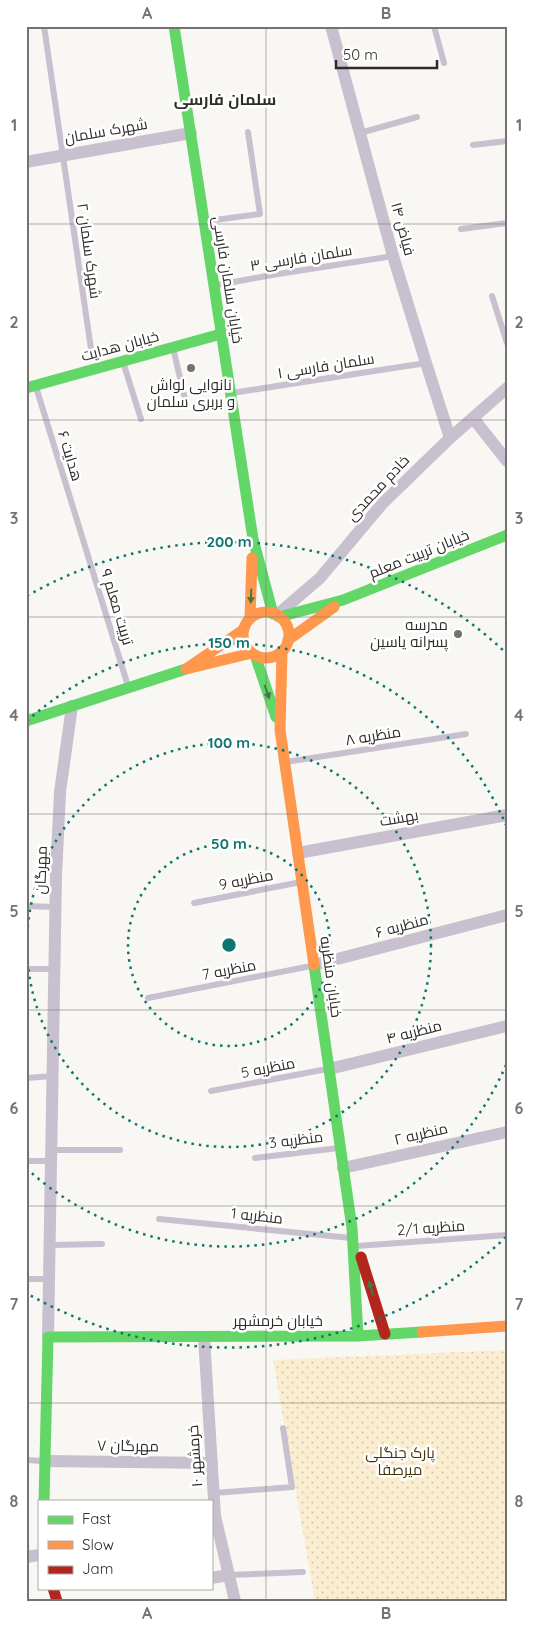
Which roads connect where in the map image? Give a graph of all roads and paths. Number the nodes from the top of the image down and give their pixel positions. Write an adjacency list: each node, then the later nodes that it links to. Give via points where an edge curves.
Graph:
1 (44, 26): 12 (lane, شهرک سلمان ۲)
2 (174, 26): 8 (street, خیابان سلمان فارسی)
3 (331, 26): 9 (street, فیاض ۱۴)
4 (434, 26): 5 (lane)
5 (444, 63)
6 (417, 116): 9 (lane)
7 (248, 132): 14 (lane, via 260,214)
8 (190, 133): 12 (street, شهرک سلمان); 14 (street, خیابان سلمان فارسی)
9 (360, 133): 17 (street, فیاض ۱۴)
10 (507, 141): 11 (lane)
11 (473, 146)
12 (63, 156): 13 (street, شهرک سلمان); 23 (lane, شهرک سلمان ۲)
13 (26, 162)
14 (204, 221): 18 (street, خیابان سلمان فارسی)
15 (507, 223): 16 (lane)
16 (461, 229)
17 (393, 256): 18 (lane, سلمان فارسی ۳); 25 (street, فیاض ۱۴)
18 (214, 286): 20 (street, خیابان سلمان فارسی)
19 (492, 296): 21 (lane)
20 (221, 334): 22 (street, خیابان هدایت); 28 (street, خیابان سلمان فارسی)
21 (507, 343)
22 (173, 347): 24 (street, خیابان هدایت); 29 (lane)
23 (91, 349)
24 (122, 361): 26 (street, خیابان هدایت); 31 (lane)
25 (426, 363): 28 (lane, سلمان فارسی ۱); 32 (street, فیاض ۱۴)
26 (31, 386): 34 (lane, هدایت ۶)
27 (507, 388): 30 (street, خادم محمدی)
28 (230, 393): 36 (street, خیابان سلمان فارسی)
29 (185, 399)
30 (473, 418): 32 (street, خادم محمدی); 33 (street)
31 (141, 420)
32 (450, 438): 38 (street, خادم محمدی, via 382,504 320,578)
33 (507, 461)
34 (82, 534): 45 (lane, تربیت معلم ۹)
35 (507, 535): 37 (street, خیابان تربیت معلم)
36 (253, 539): 38 (street); 39 (street, one-way to 39)
37 (343, 600): 38 (street); 41 (street)
38 (277, 615): 39 (street, via 263,612); 41 (street, via 287,626)
39 (250, 618): 40 (street)
40 (243, 630): 43 (street, via 245,645); 44 (street)
41 (288, 640): 42 (street)
42 (282, 652): 43 (street, via 268,658); 48 (street)
43 (253, 654): 44 (street); 48 (street, one-way to 48)
44 (186, 669): 45 (street)
45 (129, 687): 46 (street)
46 (72, 706): 47 (street); 56 (street, مهرگان, via 60,792)
47 (26, 721)
48 (280, 730): 50 (street, خیابان منظریه)
49 (466, 734): 50 (lane, منظریه ۸)
50 (284, 762): 52 (street, خیابان منظریه)
51 (507, 815): 52 (street, بهشت)
52 (298, 853): 53 (street, خیابان منظریه)
53 (302, 882): 54 (lane, منظریه 9); 58 (street, خیابان منظریه)
54 (194, 902)
55 (26, 906): 56 (lane)
56 (56, 907): 60 (street, مهرگان)
57 (503, 916): 58 (street, منظریه ۶)
58 (314, 965): 61 (lane, منظریه 7); 63 (street, خیابان منظریه)
59 (26, 970): 60 (lane)
60 (55, 970): 64 (street, مهرگان)
61 (148, 998)
62 (507, 1026): 63 (street, منظریه ۴)
63 (329, 1069): 66 (lane, منظریه 5); 68 (street, خیابان منظریه)
64 (53, 1076): 65 (lane); 70 (street, مهرگان)
65 (26, 1078)
66 (211, 1091)
67 (507, 1132): 73 (street, منظریه ۲)
68 (340, 1148): 71 (lane, منظریه 3); 73 (street, خیابان منظریه)
69 (120, 1150): 70 (lane)
70 (52, 1155): 72 (lane); 77 (street, مهرگان)
71 (255, 1158)
72 (26, 1161)
73 (343, 1168): 76 (street, خیابان منظریه)
74 (159, 1219): 76 (lane, منظریه 1)
75 (507, 1235): 76 (lane, منظریه 2/1)
76 (354, 1237): 82 (street, one-way to 76); 83 (street)
77 (51, 1244): 78 (lane); 80 (street, مهرگان)
78 (102, 1244)
79 (26, 1279): 80 (lane)
80 (49, 1279): 84 (street, مهرگان)
81 (507, 1326): 82 (street, خیابان خرمشهر)
82 (385, 1334): 83 (street, خیابان خرمشهر)
83 (358, 1336): 85 (street, خیابان خرمشهر)
84 (48, 1337): 85 (street, خیابان خرمشهر); 88 (street)
85 (204, 1337): 89 (street, خرمشهر ۱۰)
86 (283, 1428): 90 (lane, via 292,1487)
87 (26, 1460): 88 (lane)
88 (44, 1461): 89 (street, مهرگان ۷); 91 (street)
89 (212, 1463): 90 (street, خرمشهر ۱۰)
90 (214, 1493): 93 (street, خرمشهر ۱۰, via 215,1516)
91 (44, 1500)
92 (303, 1572): 93 (lane)
93 (229, 1575): 94 (street); 95 (street, خرمشهر ۱۰)
94 (212, 1578)
95 (235, 1601)

